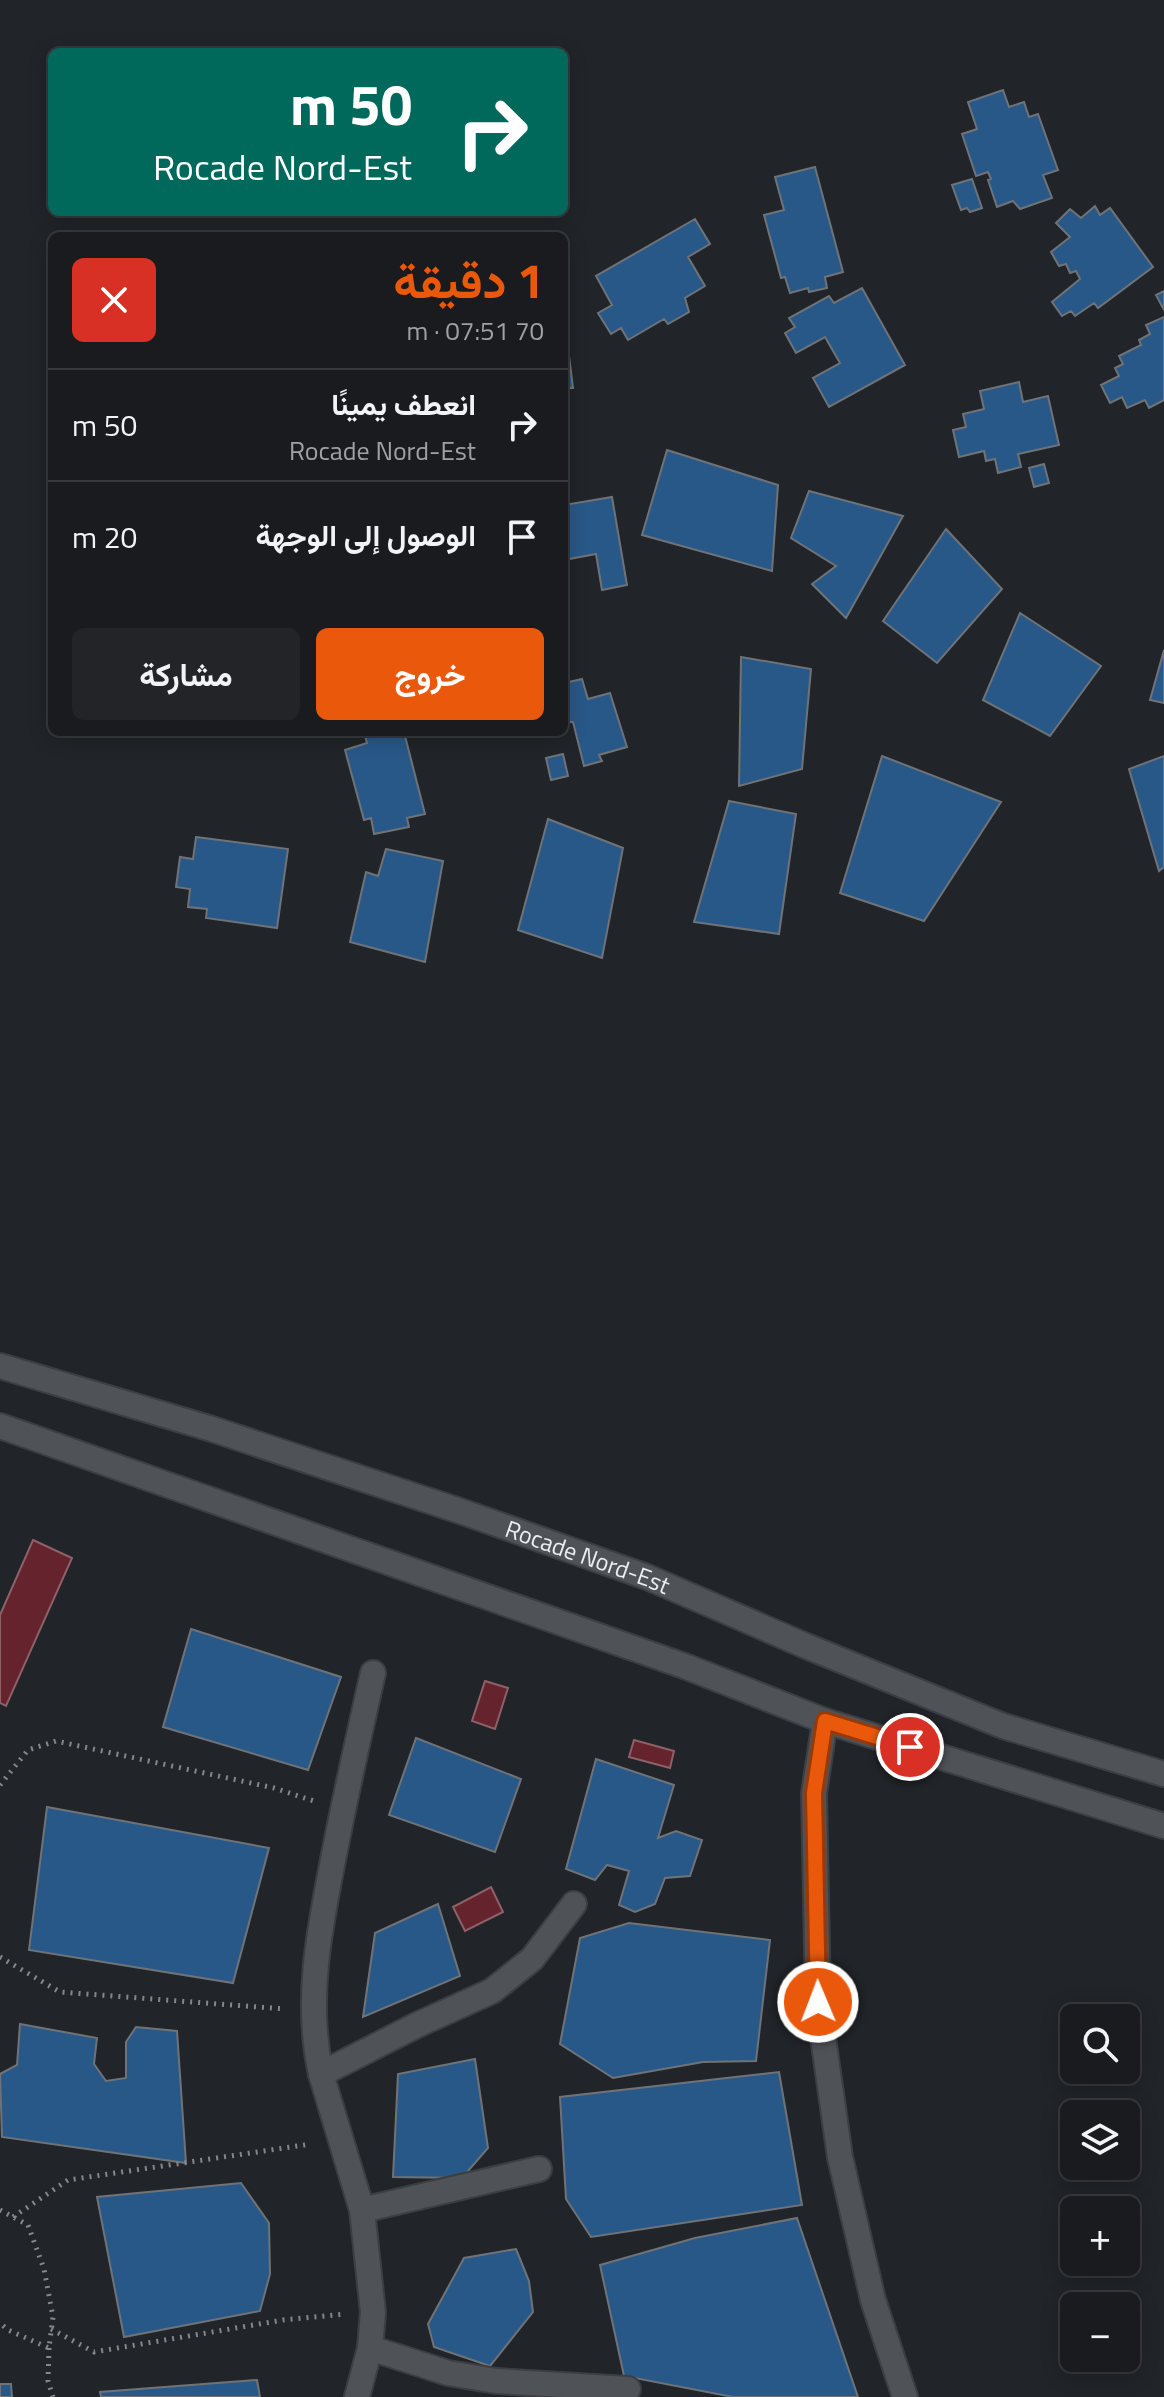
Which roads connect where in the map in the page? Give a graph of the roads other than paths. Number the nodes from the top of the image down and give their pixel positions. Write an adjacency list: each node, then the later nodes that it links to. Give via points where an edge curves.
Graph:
1 (0, 1366): 5 (street, Rocade Nord-Est, via 460,1511 647,1577 1003,1726)
2 (0, 1426): 4 (street, via 672,1662)
3 (373, 1673): 8 (street, via 316,1953 313,2010)
4 (825, 1721): 6 (street); 14 (street, via 814,1793 818,2002 840,2157 873,2300)
5 (1164, 1774)
6 (1164, 1826)
7 (574, 1904): 8 (street, via 532,1959 492,1991)
8 (321, 2074): 10 (street)
9 (539, 2169): 10 (street)
10 (362, 2210): 11 (street, via 373,2312)
11 (370, 2348): 12 (street, via 448,2373 496,2381); 13 (street)
12 (628, 2389)
13 (357, 2397)
14 (905, 2397)

